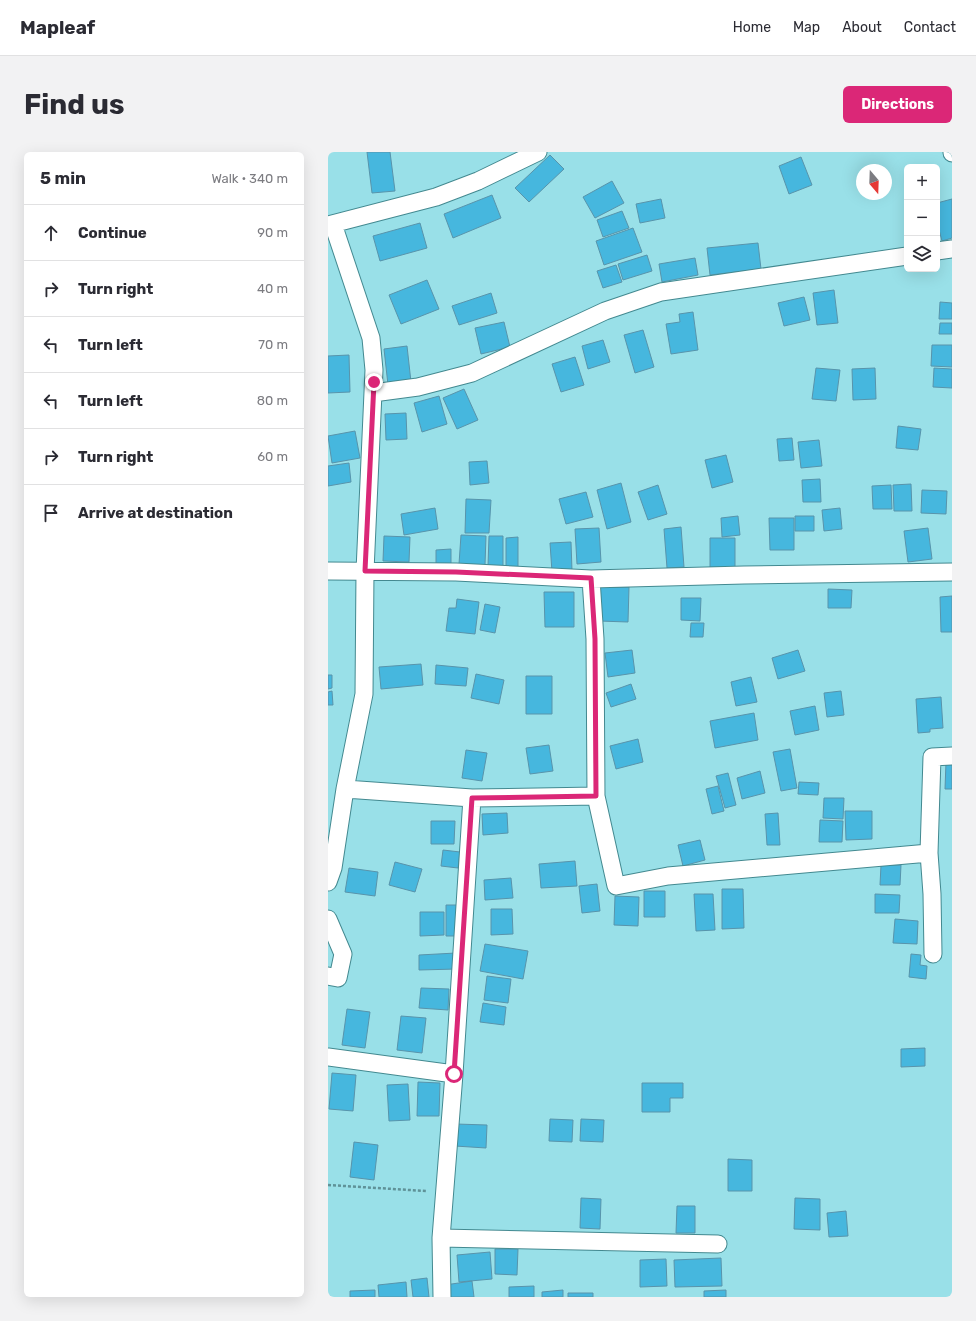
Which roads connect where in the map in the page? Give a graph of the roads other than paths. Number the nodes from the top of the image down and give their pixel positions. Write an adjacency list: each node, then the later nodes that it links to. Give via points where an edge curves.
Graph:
1 (538, 152): 2 (street, via 478,181 436,197)
2 (330, 224): 6 (street, via 371,338)
3 (952, 249): 4 (street)
4 (940, 251)
5 (904, 256): 6 (street, via 661,292 605,311 472,373 418,387)
6 (373, 393): 8 (street)
7 (328, 571): 8 (street)
8 (365, 571): 10 (street); 12 (street, via 364,694)
9 (952, 572): 10 (street)
10 (591, 578): 13 (street, via 595,639)
11 (952, 756): 15 (street, via 932,757)
12 (345, 789): 14 (street); 16 (street, via 333,868)
13 (596, 796): 14 (street); 15 (street, via 616,886 668,876)
14 (472, 798): 21 (street)
15 (929, 853): 18 (street)
16 (328, 882)
17 (328, 919): 19 (street, via 343,954 338,978)
18 (933, 954)
19 (328, 976)
20 (328, 1057): 21 (street)
21 (454, 1074): 22 (street)
22 (441, 1238): 23 (street); 24 (street)
23 (718, 1244)
24 (442, 1297)

